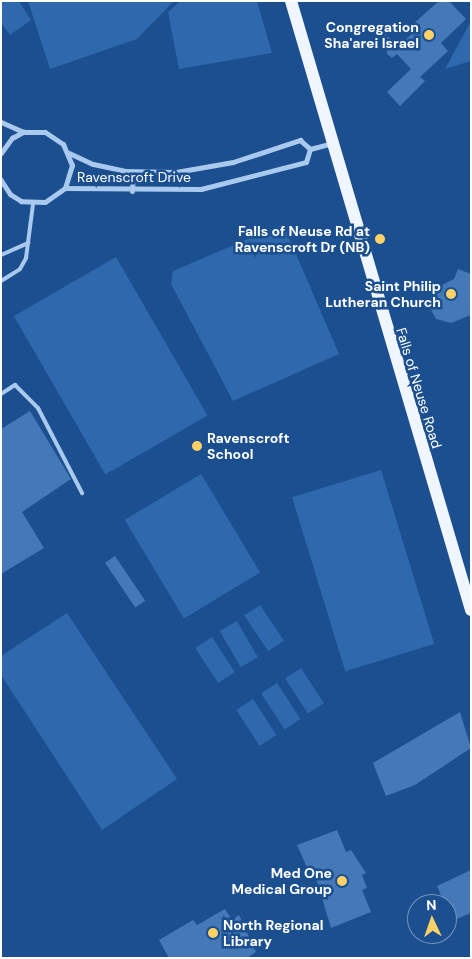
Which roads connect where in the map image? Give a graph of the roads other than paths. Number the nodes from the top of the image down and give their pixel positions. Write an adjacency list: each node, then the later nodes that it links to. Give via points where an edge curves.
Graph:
1 (291, 1): 4 (main road, Falls of Neuse Road)
2 (1, 122): 3 (street, Ravenscroft Drive)
3 (23, 132): 6 (street, via 12,138); 7 (street, Ravenscroft Drive, via 45,132 55,136)
4 (333, 143): 5 (street, Ravenscroft Drive); 18 (main road, Falls of Neuse Road)
5 (310, 149): 8 (street, Ravenscroft Drive, via 300,140 213,167 176,172); 11 (street, Ravenscroft Drive, via 306,162 226,184 191,190)
6 (1, 153)
7 (69, 153): 8 (street, Ravenscroft Drive, via 93,164); 10 (street, Ravenscroft Drive, via 72,165)
8 (133, 172): 11 (street)
9 (1, 180): 12 (street, via 10,194)
10 (65, 188): 11 (street, Ravenscroft Drive); 12 (street, Ravenscroft Drive, via 51,200)
11 (132, 191)
12 (33, 204): 13 (lane)
13 (28, 243): 14 (lane); 15 (lane, via 20,269)
14 (1, 255)
15 (1, 281)
16 (1, 394): 17 (lane, via 15,385 38,408)
17 (82, 493)
18 (471, 610)

